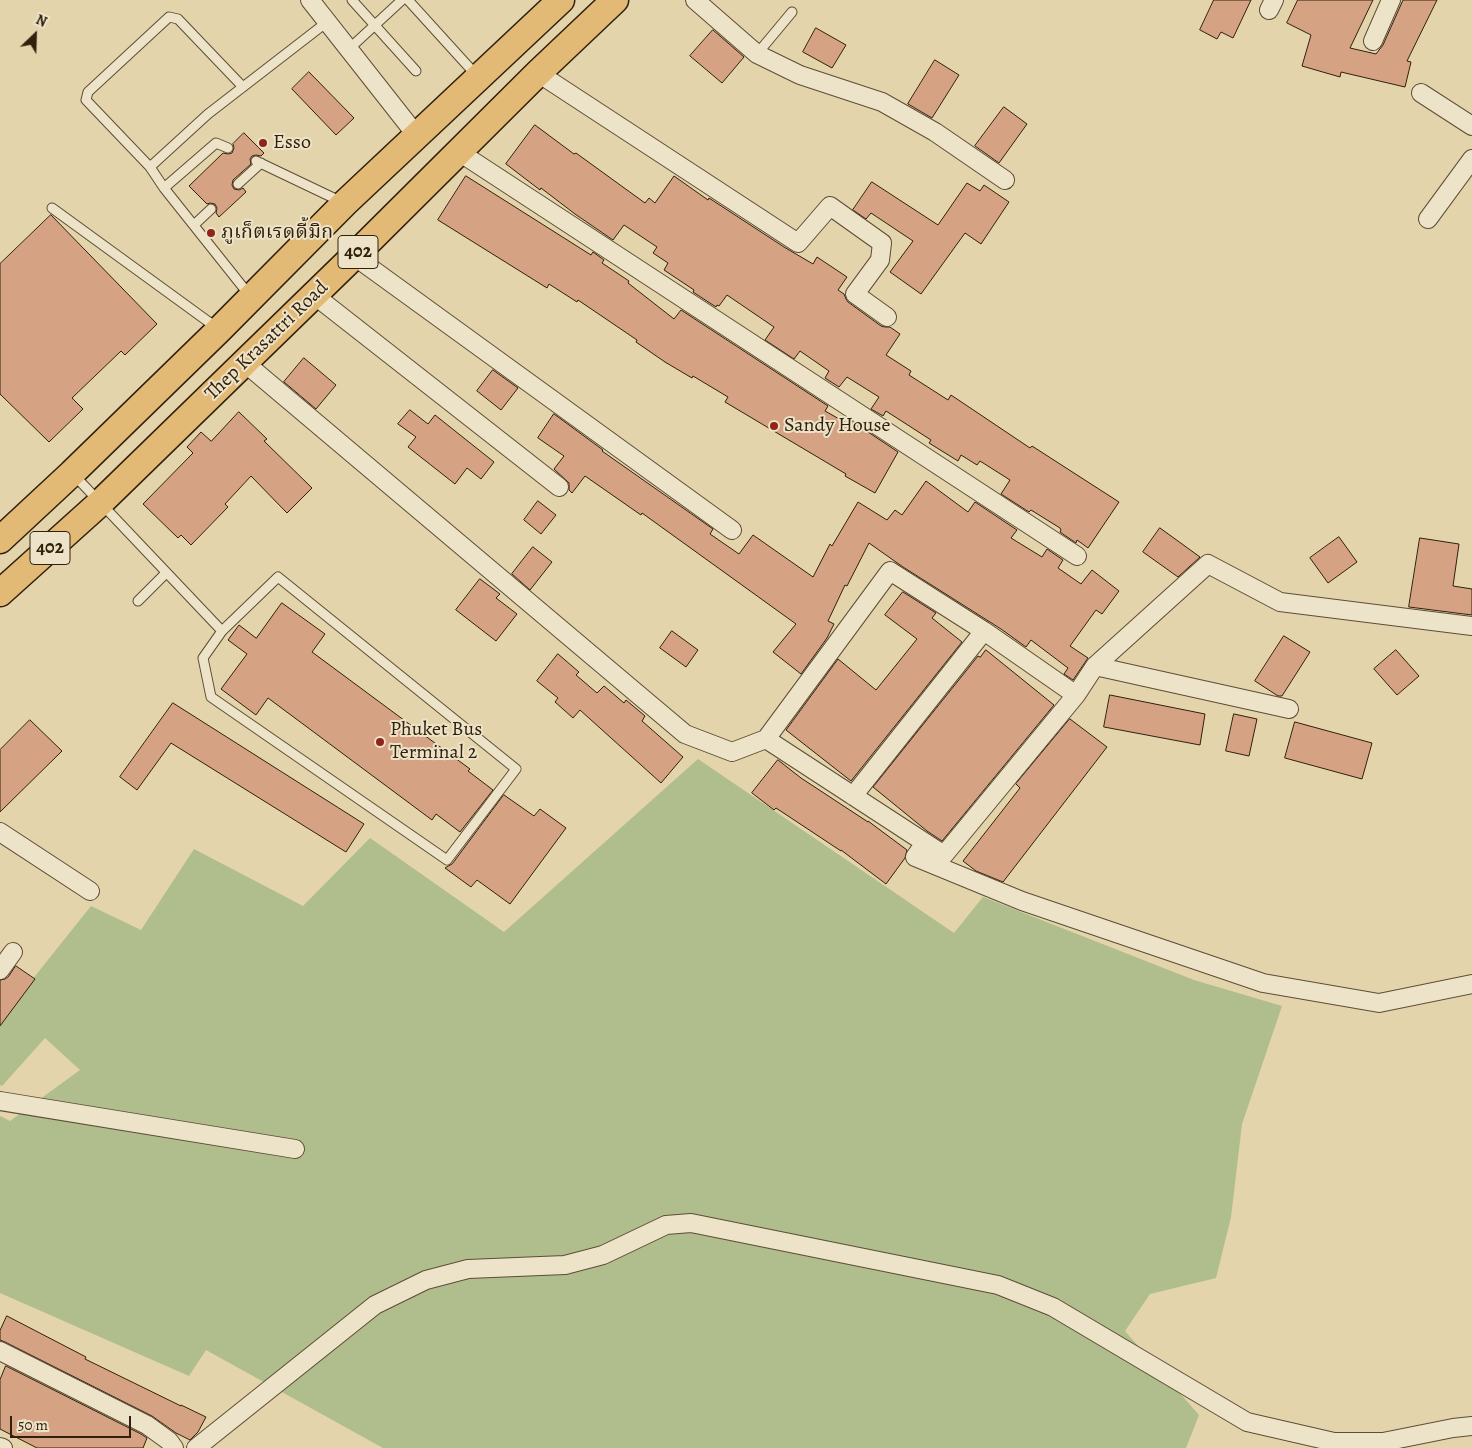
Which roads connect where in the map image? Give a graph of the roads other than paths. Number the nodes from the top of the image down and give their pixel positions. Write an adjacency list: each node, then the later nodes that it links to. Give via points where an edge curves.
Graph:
1 (310, 0): 10 (street)
2 (352, 0): 11 (lane)
3 (402, 0): 11 (lane)
4 (408, 0): 17 (lane)
5 (615, 0): 16 (main road, Thep Krasattri Road / 402)
6 (695, 0): 14 (street)
7 (1391, 0): 12 (street)
8 (555, 2): 17 (main road, Thep Krasattri Road / 402)
9 (792, 12): 14 (lane)
10 (327, 22): 13 (street); 18 (lane)
11 (374, 26): 13 (lane); 15 (lane)
12 (1373, 41)
13 (349, 49): 21 (street)
14 (757, 54): 26 (street, via 800,75 882,102 935,132)
15 (416, 71)
16 (538, 73): 23 (main road, Thep Krasattri Road / 402); 37 (street, via 798,243 830,206 838,211 882,243 880,260 855,294)
17 (478, 78): 21 (main road, Thep Krasattri Road / 402)
18 (243, 87): 25 (lane); 25 (lane, via 178,19 170,17 88,92 86,100)
19 (1421, 94): 20 (street)
20 (1472, 126)
21 (417, 136): 29 (main road, Thep Krasattri Road / 402)
22 (228, 148): 28 (lane, via 216,143)
23 (459, 152): 34 (main road, Thep Krasattri Road / 402); 45 (street)
24 (1472, 159): 32 (street)
25 (150, 167): 28 (lane)
26 (1004, 180)
27 (238, 184): 29 (lane, via 258,162)
28 (164, 188): 33 (lane)
29 (345, 203): 36 (main road, Thep Krasattri Road / 402)
30 (52, 208): 38 (lane)
31 (212, 209): 33 (lane)
32 (1428, 219)
33 (194, 225): 36 (lane)
34 (354, 256): 35 (main road, Thep Krasattri Road / 402); 43 (street)
35 (314, 295): 39 (main road, Thep Krasattri Road / 402); 41 (street)
36 (251, 297): 38 (main road, Thep Krasattri Road / 402)
37 (887, 317)
38 (219, 330): 40 (main road, Thep Krasattri Road / 402)
39 (245, 363): 42 (main road, Thep Krasattri Road / 402); 55 (street, via 685,734 732,752)
40 (72, 473): 42 (lane); 44 (main road, Thep Krasattri Road / 402)
41 (559, 487)
42 (100, 503): 46 (lane); 47 (main road, Thep Krasattri Road / 402)
43 (732, 530)
44 (0, 540)
45 (1077, 556)
46 (166, 573): 48 (lane); 50 (lane)
47 (0, 593)
48 (138, 601)
49 (1472, 626): 52 (street, via 1280,602 1208,564)
50 (222, 631): 50 (lane, via 203,658 211,697 447,860 516,769 278,577)
51 (984, 631): 53 (street); 55 (street, via 890,571); 56 (street)
52 (1095, 666): 53 (street); 54 (street)
53 (1076, 695): 58 (street, via 944,855)
54 (1289, 709)
55 (766, 739): 56 (street)
56 (853, 796): 58 (street)
57 (0, 832): 59 (street)
58 (925, 843): 62 (street, via 915,857 1022,901 1263,983 1379,1003)
59 (90, 891)
60 (13, 952): 61 (street)
61 (0, 970)
62 (1472, 984)
63 (0, 1101): 64 (street)
64 (295, 1149)
65 (0, 1352): 67 (street, via 147,1425)
66 (1472, 1426): 68 (street, via 1383,1442 1334,1442 1247,1422 1053,1307 998,1285 691,1223 666,1225 603,1254 565,1265 468,1269 426,1280 375,1305)
67 (174, 1448)
68 (196, 1448)

